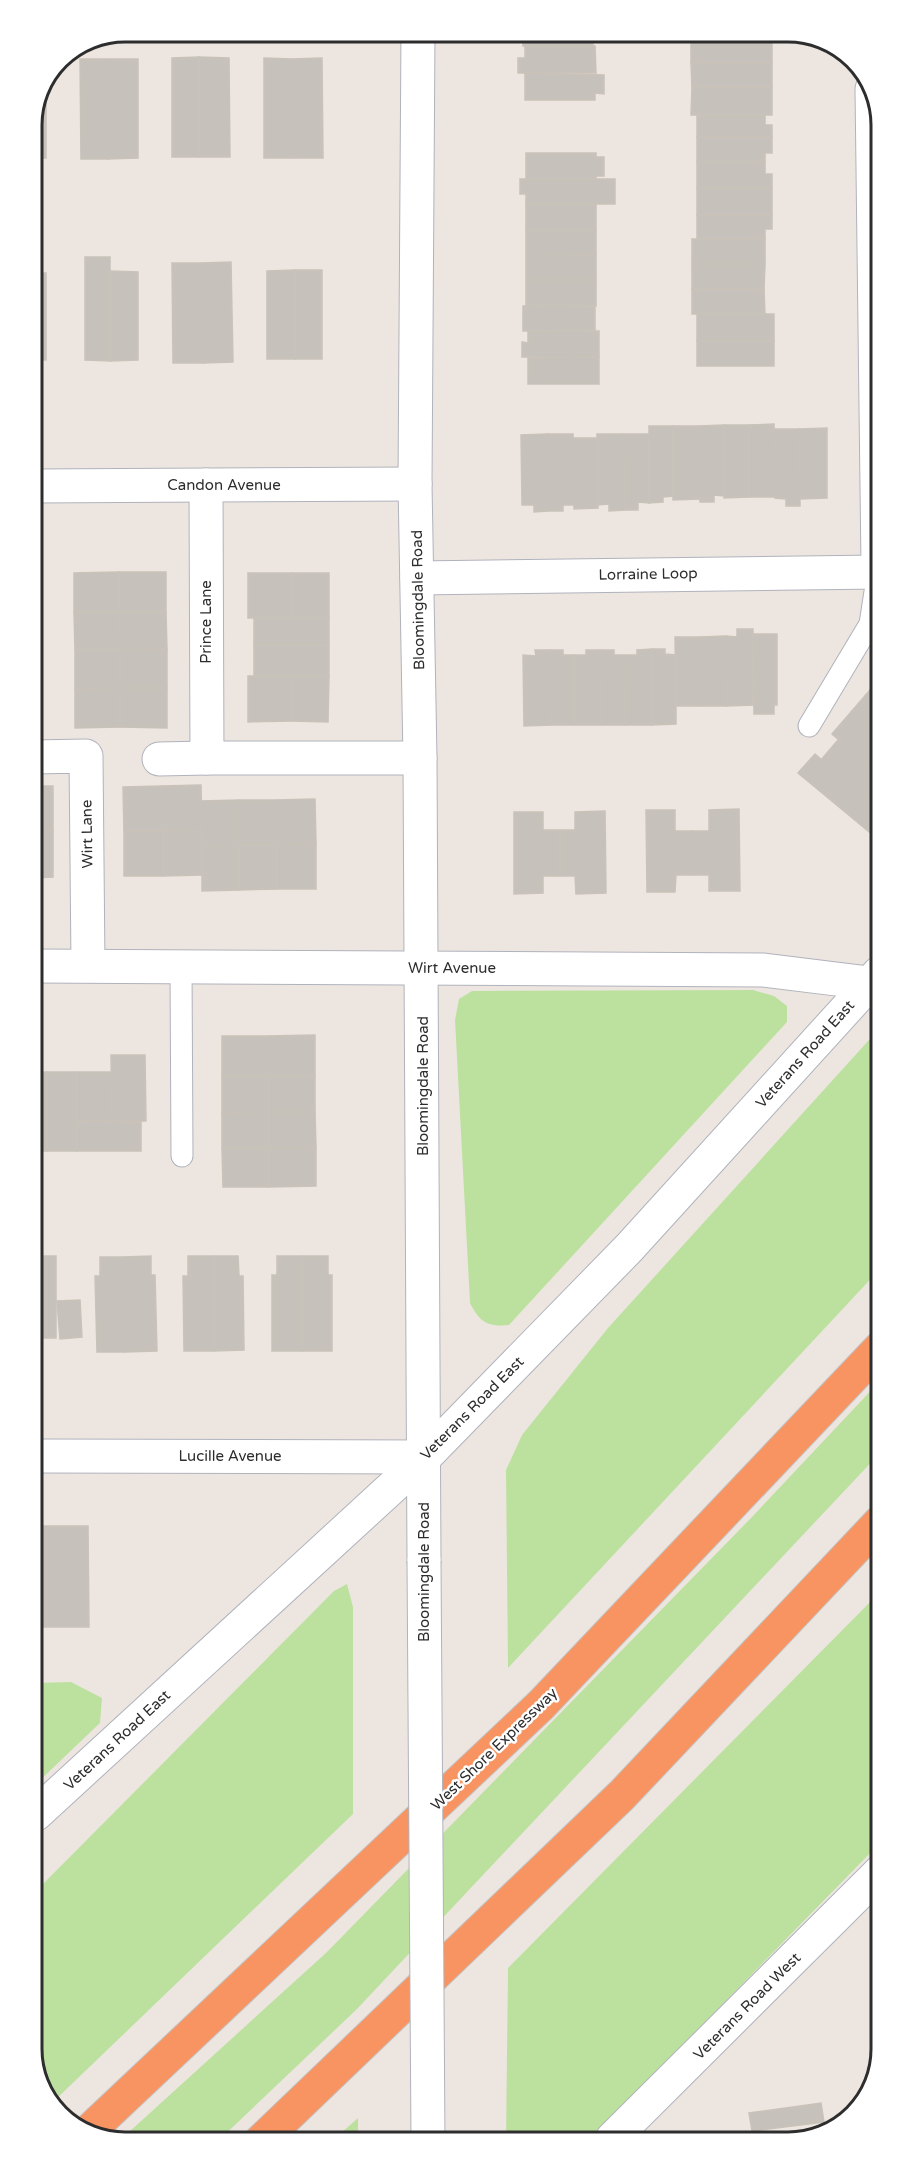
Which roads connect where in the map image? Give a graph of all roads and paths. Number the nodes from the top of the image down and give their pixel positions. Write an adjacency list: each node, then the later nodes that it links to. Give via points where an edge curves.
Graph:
1 (418, 42): 2 (street, Bloomingdale Road)
2 (416, 484): 3 (street, Candon Avenue); 6 (street, Bloomingdale Road)
3 (206, 485): 4 (street, Candon Avenue); 10 (street, Prince Lane)
4 (42, 486)
5 (871, 572): 6 (street, Lorraine Loop)
6 (417, 578): 11 (street, Bloomingdale Road)
7 (871, 618): 8 (lane)
8 (809, 726)
9 (42, 757): 13 (street, Wirt Lane, via 86,756)
10 (207, 758): 11 (street); 12 (street)
11 (420, 758): 16 (street, Bloomingdale Road)
12 (159, 759)
13 (88, 965): 14 (street, Wirt Avenue); 15 (street, Wirt Avenue)
14 (42, 966)
15 (181, 966): 16 (street, Wirt Avenue); 19 (lane)
16 (422, 968): 17 (street, Wirt Avenue, via 764,970); 22 (street, Bloomingdale Road)
17 (871, 978)
18 (871, 981): 22 (street, Veterans Road East, via 629,1248)
19 (182, 1156)
20 (871, 1357): 26 (highway, West Shore Expressway, via 541,1705)
21 (42, 1456): 22 (street, Lucille Avenue)
22 (425, 1456): 24 (street, Veterans Road East); 28 (street, Bloomingdale Road, bridge)
23 (871, 1532): 27 (highway, via 622,1795)
24 (42, 1808)
25 (871, 1881): 29 (street, Veterans Road West)
26 (94, 2126)
27 (270, 2132)
28 (428, 2132)
29 (619, 2132)

